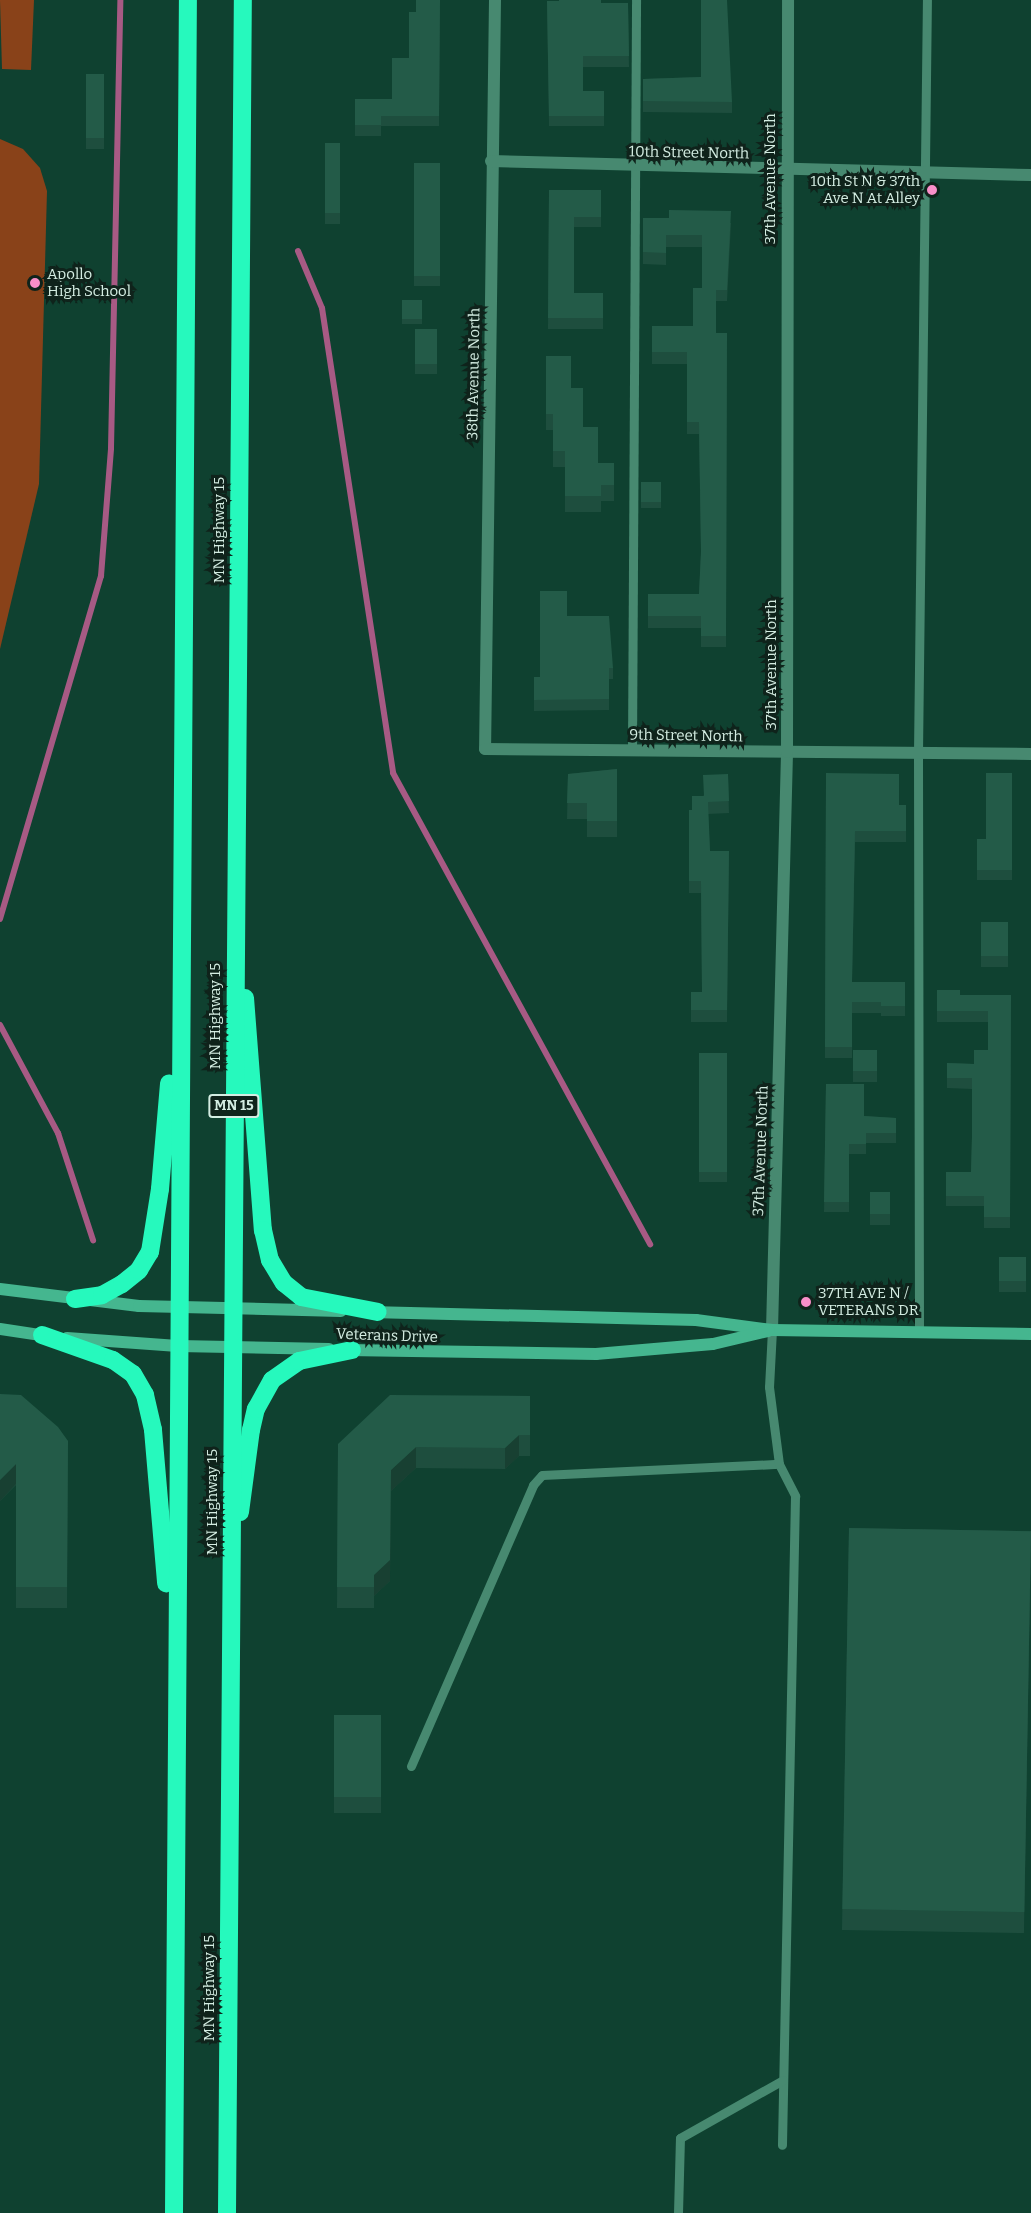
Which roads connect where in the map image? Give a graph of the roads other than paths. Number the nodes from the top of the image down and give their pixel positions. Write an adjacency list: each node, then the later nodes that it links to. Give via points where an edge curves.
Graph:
1 (188, 0): 18 (highway)
2 (243, 0): 17 (highway, MN Highway 15 / MN 15)
3 (495, 0): 7 (street, 38th Avenue North)
4 (636, 0): 8 (lane)
5 (788, 0): 9 (street, 37th Avenue North)
6 (927, 0): 10 (lane)
7 (491, 161): 8 (street, 10th Street North); 12 (street, 38th Avenue North)
8 (634, 166): 9 (street, 10th Street North); 13 (lane)
9 (786, 170): 10 (street, 10th Street North); 14 (street, 37th Avenue North)
10 (926, 174): 11 (street, 10th Street North); 15 (lane)
11 (1031, 175)
12 (485, 749): 13 (street, 9th Street North)
13 (632, 750): 14 (street, 9th Street North)
14 (787, 752): 15 (street, 9th Street North); 25 (street, 37th Avenue North)
15 (918, 753): 16 (street, 9th Street North); 26 (lane)
16 (1031, 754)
17 (235, 892): 22 (highway, MN Highway 15 / MN 15); 23 (highway, via 263,1230 270,1260 284,1283 301,1297)
18 (181, 946): 20 (highway, via 153,1242 145,1261 131,1278 102,1294); 21 (highway)
19 (0, 1289): 20 (main road, Veterans Drive)
20 (75, 1299): 21 (main road, Veterans Drive)
21 (178, 1308): 22 (main road, Veterans Drive); 29 (highway)
22 (232, 1309): 23 (main road, Veterans Drive); 30 (highway, MN Highway 15 / MN 15)
23 (378, 1312): 25 (main road, Veterans Drive, via 696,1320)
24 (0, 1329): 28 (main road, Veterans Drive)
25 (772, 1330): 26 (main road, Veterans Drive); 31 (main road, Veterans Drive, via 713,1344 596,1354); 32 (lane, via 769,1387)
26 (919, 1332): 27 (main road, Veterans Drive)
27 (1031, 1334)
28 (42, 1335): 29 (main road, Veterans Drive); 34 (highway, via 112,1360 133,1374 145,1395 153,1430)
29 (178, 1346): 30 (main road, Veterans Drive); 34 (highway)
30 (232, 1346): 31 (main road, Veterans Drive); 33 (highway, MN Highway 15 / MN 15)
31 (352, 1350): 33 (highway, via 299,1361 272,1380 263,1394 251,1430)
32 (778, 1464): 35 (lane, via 542,1475 533,1485); 36 (lane, via 795,1496)
33 (230, 1585): 39 (highway, MN Highway 15 / MN 15)
34 (176, 1696): 38 (highway)
35 (411, 1766)
36 (783, 2080): 37 (lane); 40 (lane, via 680,2138)
37 (782, 2145)
38 (174, 2213)
39 (227, 2213)
40 (678, 2213)

